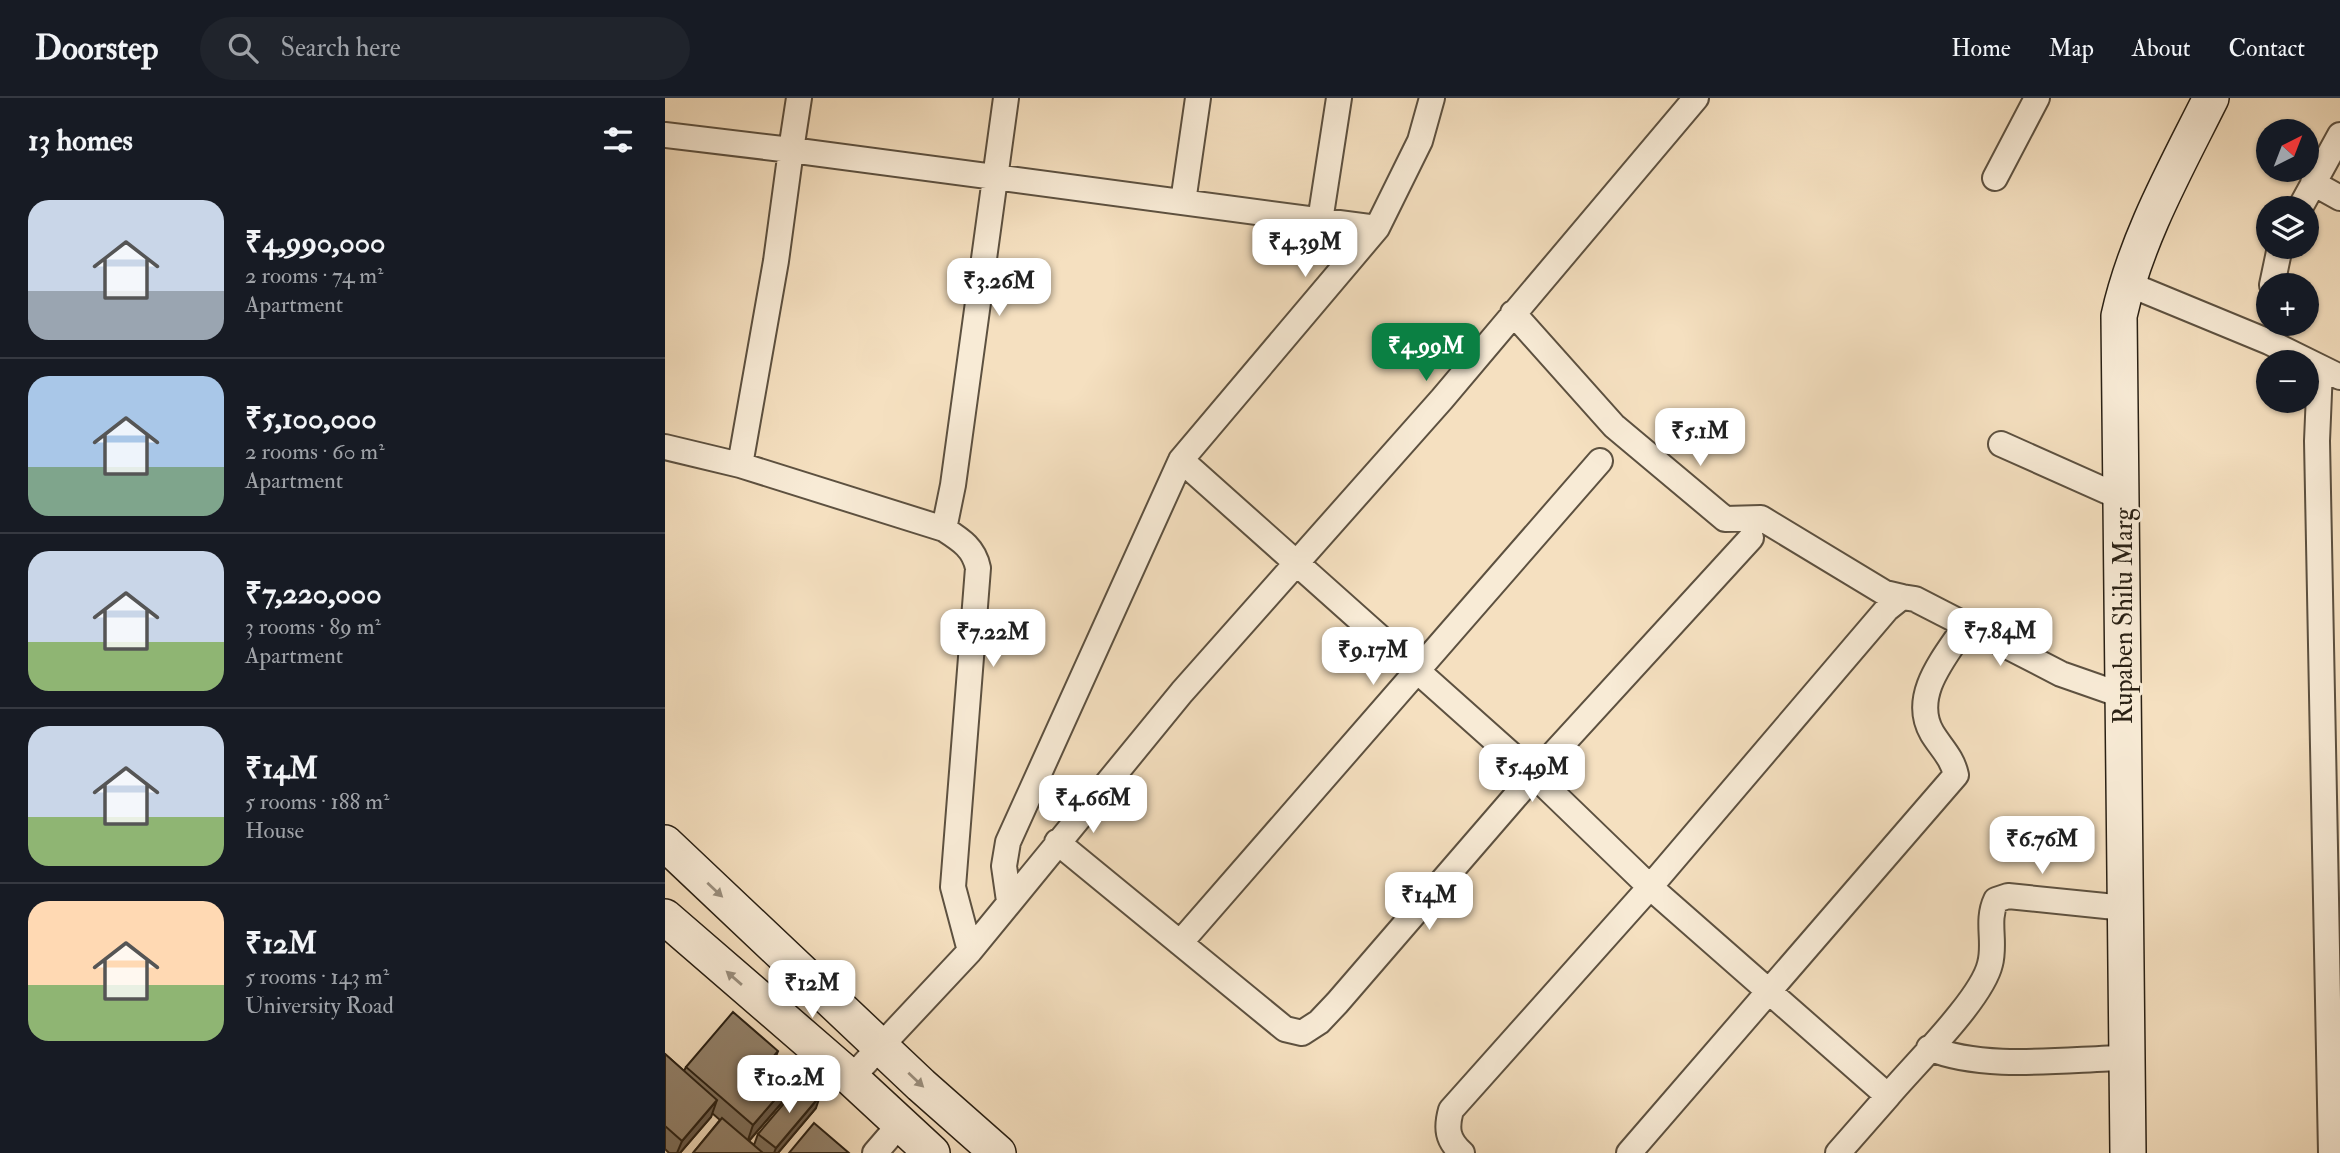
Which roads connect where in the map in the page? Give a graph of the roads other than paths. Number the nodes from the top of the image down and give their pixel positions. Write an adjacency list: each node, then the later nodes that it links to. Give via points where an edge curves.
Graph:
1 (799, 98): 11 (street)
2 (1006, 98): 12 (street)
3 (1198, 98): 17 (street)
4 (1339, 98): 18 (street)
5 (1432, 98): 19 (street, via 1420,141)
6 (1696, 98): 21 (street)
7 (2036, 98): 13 (street)
8 (2211, 98): 20 (street, Rupaben Shilu Marg)
9 (665, 135): 11 (street)
10 (2340, 135): 14 (street)
11 (791, 150): 12 (street); 29 (street)
12 (996, 176): 17 (street); 31 (street)
13 (1995, 177)
14 (2313, 183): 15 (street); 16 (street)
15 (2306, 196)
16 (2340, 198)
17 (1183, 202): 18 (street)
18 (1320, 221): 19 (street)
19 (1377, 228): 27 (street)
20 (2126, 283): 22 (street); 30 (street, Rupaben Shilu Marg, via 2119,316)
21 (1513, 313): 33 (street); 34 (street, via 1614,426 1725,519 1761,518 1885,593)
22 (2256, 328)
23 (2274, 336): 24 (street)
24 (2330, 373): 38 (street, via 2317,441)
25 (2001, 444): 30 (street)
26 (665, 447): 29 (street)
27 (1181, 460): 33 (street); 43 (street, via 1009,842 1004,866)
28 (1600, 461): 36 (street)
29 (740, 465): 31 (street)
30 (2122, 498): 37 (street, Rupaben Shilu Marg)
31 (944, 529): 47 (street, via 966,544 976,556 978,568 953,887)
32 (1751, 538): 39 (street)
33 (1297, 565): 36 (street); 40 (street, via 1182,692)
34 (1902, 597): 35 (street); 42 (street, via 1887,608)
35 (1966, 625): 37 (street, via 2061,674); 48 (street, via 1931,680 1925,698 1924,715 1953,761 1956,775)
36 (1417, 671): 39 (street); 46 (street)
37 (2124, 696): 44 (street, Rupaben Shilu Marg)
38 (2332, 748): 62 (street)
39 (1534, 775): 42 (street); 46 (street, via 1337,1003 1302,1033 1285,1029)
40 (1057, 842): 43 (street); 46 (street)
41 (665, 844): 49 (street, one-way to 49)
42 (1650, 887): 48 (street); 58 (street, via 1451,1110 1446,1129)
43 (1009, 901): 47 (street)
44 (2125, 908): 50 (street, via 2008,896 1996,900 1990,913 1991,963 1980,986); 51 (street, Rupaben Shilu Marg)
45 (670, 931): 52 (street, one-way to 45)
46 (1180, 943)
47 (970, 951): 49 (street)
48 (1770, 990): 53 (street); 59 (street)
49 (882, 1047): 52 (street); 57 (street, one-way to 57)
50 (1929, 1048): 51 (street, via 1978,1062); 53 (street)
51 (2126, 1058): 61 (street, Rupaben Shilu Marg)
52 (851, 1078): 54 (street)
53 (1888, 1096): 60 (street)
54 (901, 1124): 55 (street); 56 (street)
55 (875, 1153)
56 (932, 1153)
57 (998, 1153)
58 (1462, 1153)
59 (1629, 1153)
60 (1838, 1153)
61 (2128, 1153)
62 (2331, 1153)

